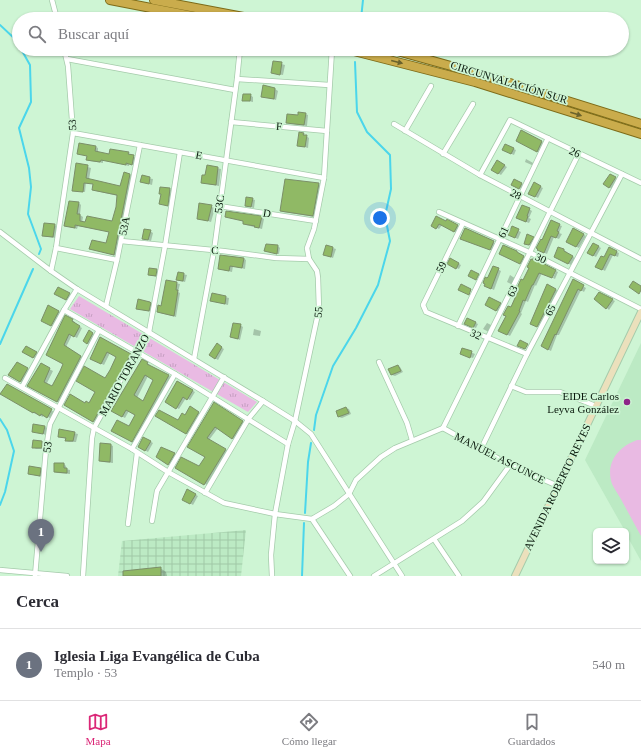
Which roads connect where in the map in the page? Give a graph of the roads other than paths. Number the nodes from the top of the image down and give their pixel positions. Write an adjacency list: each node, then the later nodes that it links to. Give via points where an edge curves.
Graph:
1 (52, 0): 4 (street)
2 (110, 0): 5 (highway)
3 (154, 0): 6 (highway)
4 (55, 12)
5 (172, 12)
6 (213, 12)
7 (66, 56): 12 (street, 53)
8 (239, 56): 13 (street, 53C)
9 (331, 56): 14 (street, 55)
10 (373, 56): 24 (highway, CIRCUNVALACIÓN SUR, one-way to 24, via 475,82)
11 (415, 56): 20 (highway, CIRCUNVALACIÓN SUR)
12 (67, 59): 16 (street); 23 (street, 53)
13 (237, 79): 14 (street); 16 (street, 53C)
14 (329, 85): 21 (street, 55)
15 (431, 86): 22 (street)
16 (235, 90): 18 (street, 53C)
17 (473, 104): 28 (street)
18 (231, 122): 21 (street, F); 30 (street, 53C)
19 (394, 124): 22 (street, 28)
20 (641, 124)
21 (327, 130): 33 (street, 55)
22 (405, 131): 28 (street, 28)
23 (73, 133): 26 (street, E); 46 (street, 53)
24 (641, 134)
25 (548, 138): 29 (street, 26); 32 (street, 26, via 510,120); 35 (street, 61)
26 (140, 145): 27 (street, E); 44 (street, 53A)
27 (180, 152): 30 (street, E); 45 (street, MARIO TORANZO)
28 (443, 154): 32 (street, 28)
29 (579, 154): 31 (street, 26); 38 (street, 63)
30 (226, 160): 33 (street, E); 36 (street, 53C)
31 (622, 174): 34 (street, 26); 42 (street, 65)
32 (480, 175): 35 (street, 28)
33 (324, 178): 39 (street, 55)
34 (641, 183)
35 (520, 196): 38 (street, 28); 43 (street, 61)
36 (219, 206): 39 (street, D); 47 (street, 53C)
37 (439, 212): 40 (street, 30)
38 (550, 212): 42 (street, 28); 48 (street, 63)
39 (316, 221): 49 (street, 55, via 307,248)
40 (463, 223): 43 (street, 30); 58 (street, 59, via 423,305)
41 (0, 232): 52 (street)
42 (591, 234): 50 (street, 28); 53 (street, 65)
43 (499, 240): 48 (street, 30); 59 (street, 61)
44 (121, 241): 45 (street, C); 51 (street, 53A)
45 (165, 246): 47 (street, C); 61 (street, MARIO TORANZO)
46 (56, 248): 51 (street); 52 (street, 53)
47 (214, 251): 49 (street, C); 65 (street, 53C)
48 (531, 253): 53 (street, 30); 62 (street, 63)
49 (309, 259): 77 (street, 55, via 317,271 319,309)
50 (641, 259)
51 (117, 260): 55 (street, 53A)
52 (51, 271): 54 (street)
53 (570, 272): 57 (street, 30); 64 (street, 65)
54 (77, 289): 55 (street); 56 (street)
55 (106, 306): 61 (street)
56 (64, 310): 60 (street); 71 (street)
57 (641, 311): 74 (main road, AVENIDA ROBERTO REYES)
58 (426, 312): 59 (street, 32)
59 (458, 326): 62 (street, 32)
60 (99, 330): 63 (street); 75 (street, 53)
61 (149, 332): 63 (street, MARIO TORANZO); 65 (street)
62 (488, 339): 64 (street, 32); 79 (street, 63)
63 (137, 351): 67 (street); 78 (street, MARIO TORANZO)
64 (527, 354): 70 (street, 65)
65 (194, 359): 68 (street)
66 (379, 362): 80 (street, via 408,423)
67 (176, 374): 72 (street); 82 (street)
68 (224, 377): 72 (street); 73 (street)
69 (5, 378): 71 (street)
70 (511, 386): 74 (street, via 526,392 560,392); 83 (street, 65)
71 (22, 387): 75 (street)
72 (212, 396): 76 (street); 86 (street)
73 (263, 401): 76 (street); 77 (street)
74 (596, 406): 87 (main road, AVENIDA ROBERTO REYES)
75 (58, 408): 78 (street); 97 (street, 53, via 50,424 46,449)
76 (249, 418): 81 (street); 88 (street)
77 (295, 421): 81 (street, 55); 89 (street, via 311,434)
78 (94, 428): 82 (street); 99 (street, MARIO TORANZO)
79 (443, 428): 80 (street); 83 (street, MANUEL ASCUNCE)
80 (412, 440): 89 (street, via 381,457 356,480)
81 (288, 444): 90 (street, 55)
82 (132, 449): 84 (street)
83 (480, 449): 85 (street, MANUEL ASCUNCE)
84 (137, 453): 86 (street); 93 (street)
85 (510, 465): 87 (street, MANUEL ASCUNCE); 94 (street, via 483,502 462,521)
86 (168, 472): 88 (street); 92 (street, via 157,491)
87 (558, 486): 105 (main road, AVENIDA ROBERTO REYES)
88 (205, 493): 90 (street, via 224,503)
89 (349, 494): 91 (street); 95 (street)
90 (276, 514): 91 (street); 100 (street, 55, via 271,555)
91 (312, 519): 101 (street)
92 (152, 521)
93 (128, 524)
94 (434, 539): 95 (street); 104 (street)
95 (394, 563): 102 (street); 103 (street)
96 (0, 570): 97 (street)
97 (35, 575): 98 (street)
98 (66, 576)
99 (83, 576)
100 (272, 576)
101 (350, 576)
102 (374, 576)
103 (402, 576)
104 (459, 576)
105 (515, 576)

